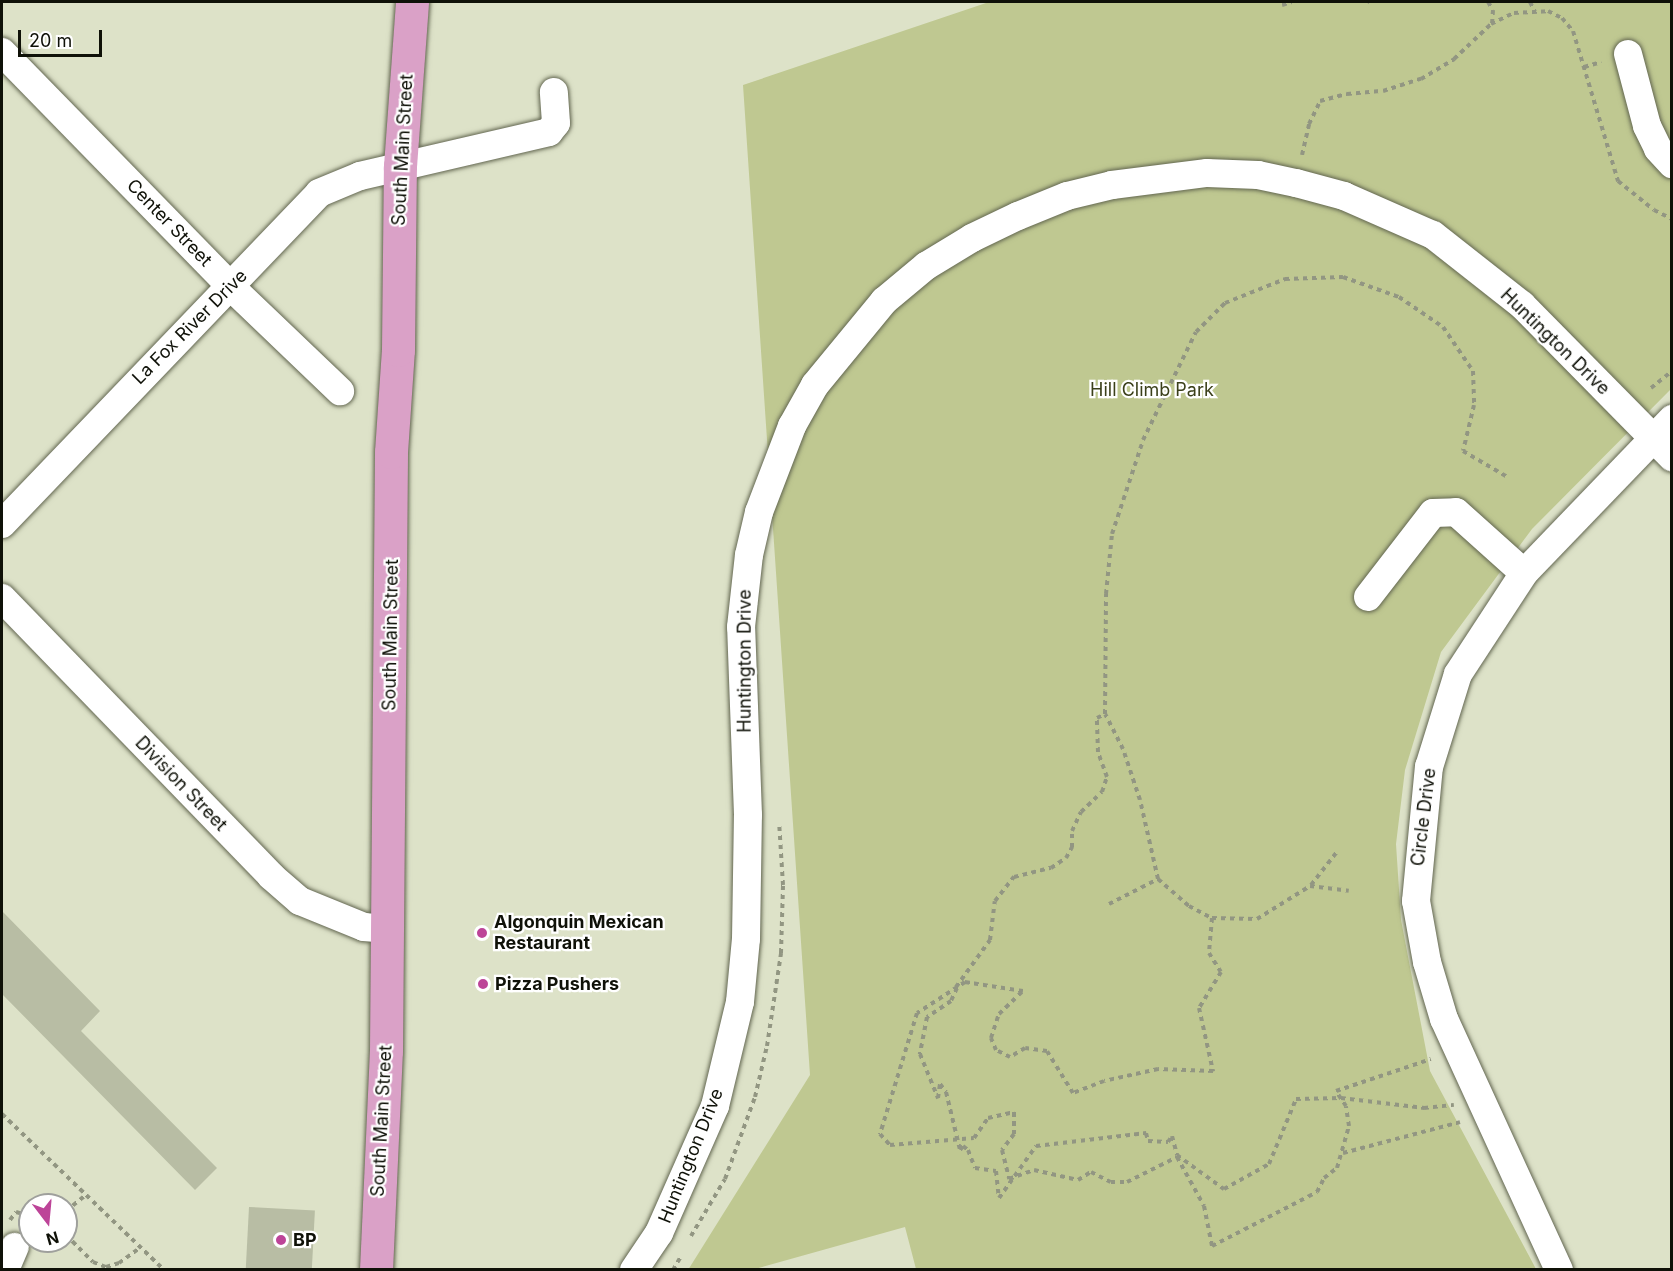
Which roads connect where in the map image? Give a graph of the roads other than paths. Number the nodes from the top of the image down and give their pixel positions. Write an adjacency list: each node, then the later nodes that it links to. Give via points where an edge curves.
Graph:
1 (412, 2): 6 (main road, South Main Street)
2 (2, 52): 7 (street, Center Street)
3 (1628, 54): 5 (street, via 1647,126)
4 (554, 92): 6 (street, La Fox River Drive, via 556,123 549,132)
5 (1671, 164)
6 (400, 166): 7 (street, La Fox River Drive, via 327,187); 14 (main road, South Main Street)
7 (231, 287): 8 (street, Center Street); 10 (street, La Fox River Drive)
8 (340, 391)
9 (1666, 439): 11 (street, Circle Drive, via 1613,477); 16 (street, Huntington Drive, via 1522,305 1433,235 1344,196 1296,183 1258,175 1207,173 1112,185 1067,196 1018,216 926,266 884,301 815,385 792,426 759,512 749,555 741,627 748,815 746,939 740,1002 715,1106 659,1233)
10 (2, 524)
11 (1524, 573): 12 (street, via 1456,512 1433,513); 17 (street, Circle Drive, via 1458,674 1429,767 1416,902 1427,962 1444,1019)
12 (1368, 597)
13 (2, 598): 14 (street, Division Street, via 270,876 300,901 364,927)
14 (386, 929): 15 (main road, South Main Street, via 386,1051)
15 (376, 1269)
16 (634, 1269)
17 (1559, 1269)

